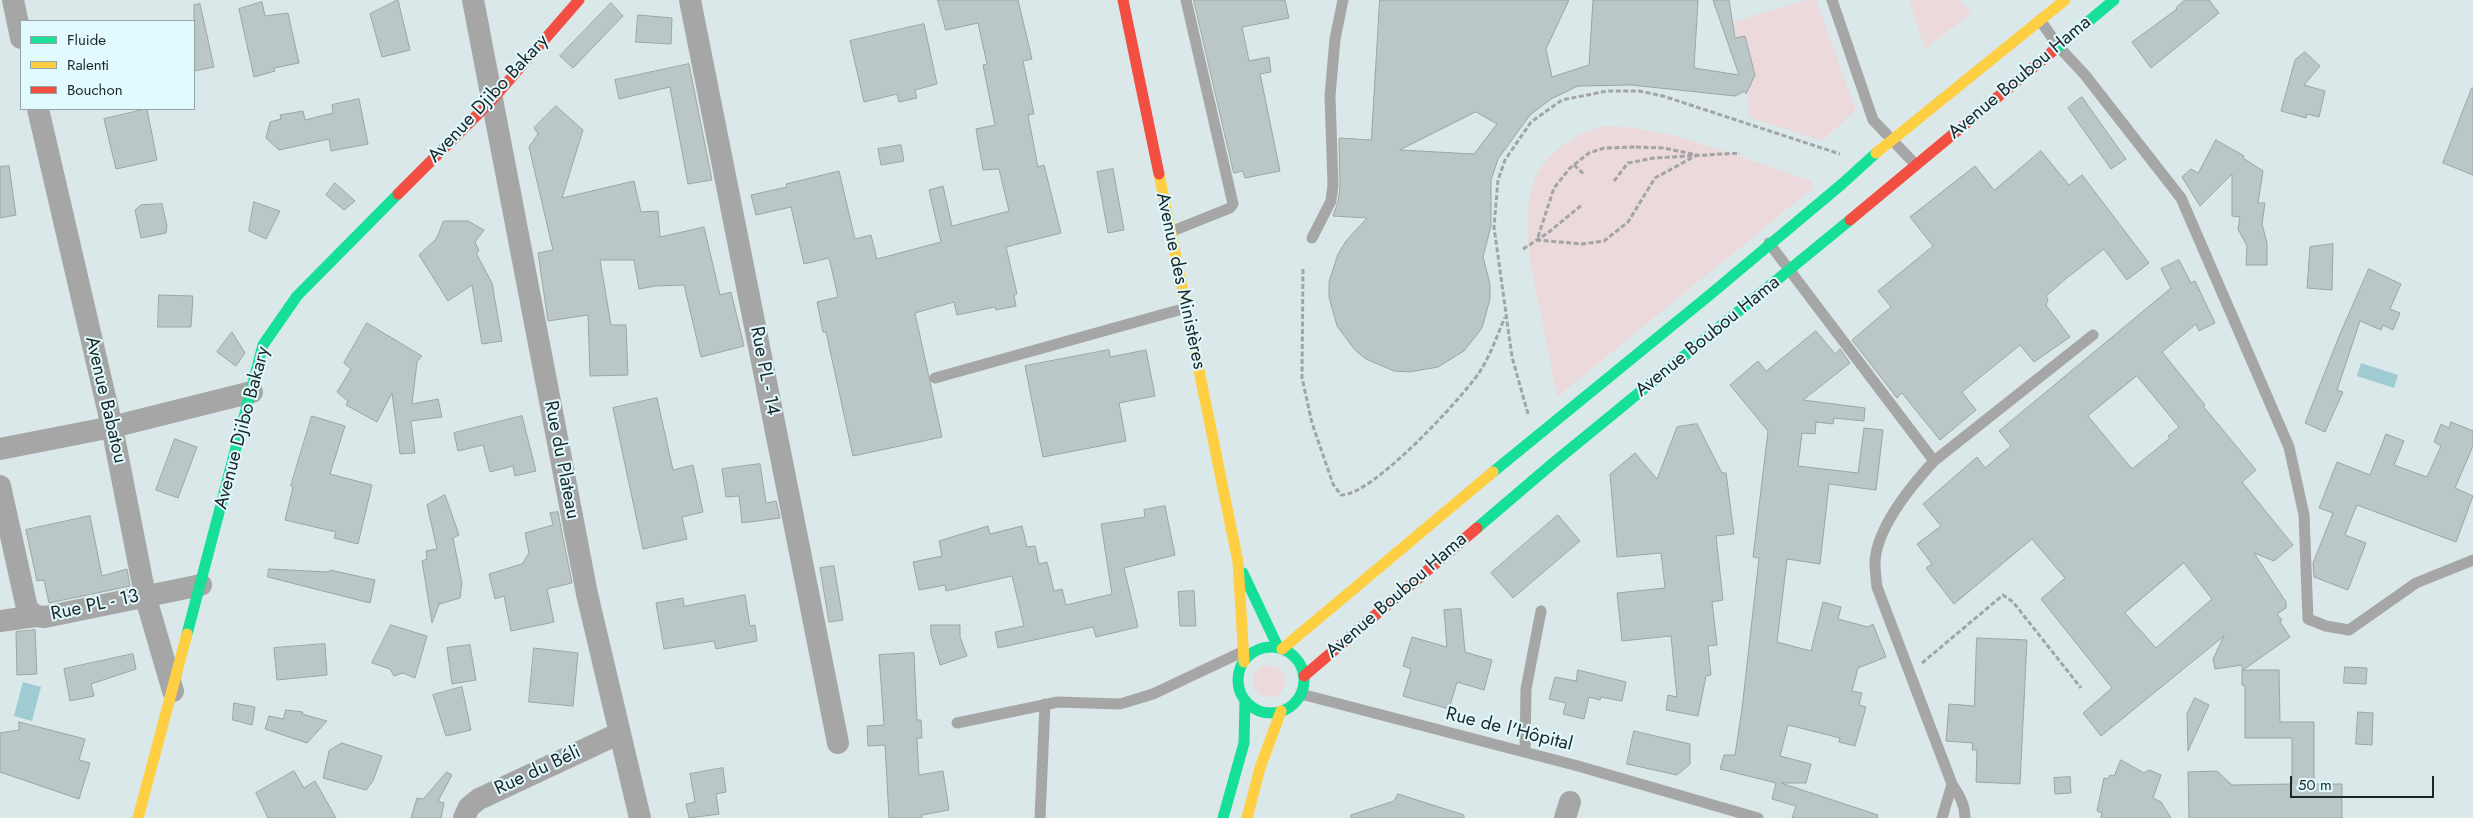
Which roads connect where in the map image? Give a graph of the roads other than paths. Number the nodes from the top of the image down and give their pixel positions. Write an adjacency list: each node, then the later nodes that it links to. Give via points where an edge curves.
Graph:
1 (473, 0): 14 (street, Rue du Plateau)
2 (579, 0): 14 (main road, Avenue Djibo Bakary)
3 (690, 0): 47 (street, Rue PL - 14)
4 (1123, 0): 18 (main road, Avenue des Ministères)
5 (1186, 0): 18 (lane, via 1233,204)
6 (1343, 0): 19 (lane, via 1335,39 1330,96 1331,201)
7 (1832, 0): 16 (lane, via 1873,120)
8 (2065, 0): 11 (main road, Avenue Boubou Hama)
9 (2114, 0): 13 (main road, Avenue Boubou Hama)
10 (11, 1): 12 (street)
11 (2040, 20): 13 (lane); 16 (main road, Avenue Boubou Hama)
12 (20, 34)
13 (2058, 46): 17 (main road, Avenue Boubou Hama); 30 (lane, via 2085,75 2181,198 2288,447 2304,515 2308,619 2349,630 2416,584)
14 (491, 101): 25 (main road, Avenue Djibo Bakary, via 298,296 264,345); 46 (street, Rue du Plateau, via 587,594)
15 (38, 110): 26 (street, Avenue Babatou)
16 (1891, 138): 17 (lane); 20 (main road, Avenue Boubou Hama, via 1842,184)
17 (1916, 165): 21 (main road, Avenue Boubou Hama)
18 (1170, 232): 22 (main road, Avenue des Ministères)
19 (1312, 238)
20 (1768, 243): 21 (lane); 37 (main road, Avenue Boubou Hama, via 1712,293)
21 (1790, 269): 28 (lane); 39 (main road, Avenue Boubou Hama, via 1552,464)
22 (1186, 308): 24 (lane); 31 (main road, Avenue des Ministères)
23 (2093, 335): 28 (lane)
24 (935, 378)
25 (252, 392): 26 (street); 32 (main road, Avenue Djibo Bakary)
26 (112, 427): 27 (street); 33 (street, Avenue Babatou)
27 (0, 449)
28 (1934, 461): 49 (lane, via 1912,485 1881,536 1875,562 1876,586)
29 (0, 486): 35 (street, Rue PL - 13, via 27,608)
30 (2473, 560)
31 (1238, 562): 37 (main road, Avenue des Ministères); 38 (main road, Avenue des Ministères)
32 (201, 585): 33 (street, Rue PL - 13); 40 (main road, Avenue Djibo Bakary)
33 (145, 595): 35 (street, Rue PL - 13, via 45,617); 40 (street, Avenue Babatou)
34 (1541, 611): 48 (lane, via 1526,689)
35 (34, 616): 36 (street)
36 (0, 621)
37 (1280, 648): 38 (main road, via 1258,649); 39 (main road, via 1297,659)
38 (1243, 657): 42 (main road, via 1238,681); 43 (lane, via 1120,704)
39 (1304, 676): 41 (main road)
40 (173, 691): 50 (main road, Avenue Djibo Bakary)
41 (1301, 694): 44 (main road, via 1289,708); 48 (lane, Rue de l'Hôpital)
42 (1245, 700): 44 (main road, via 1265,712); 54 (main road, via 1244,743)
43 (1045, 704): 45 (lane); 53 (lane)
44 (1281, 711): 55 (main road, via 1260,768)
45 (957, 723)
46 (620, 733): 51 (street, Rue du Béli, via 479,799); 52 (street, Rue du Plateau)
47 (838, 743)
48 (1525, 752): 56 (lane, Rue de l'Hôpital)
49 (1952, 784): 57 (lane); 58 (lane, via 1961,798)
50 (138, 818)
51 (464, 818)
52 (640, 818)
53 (1040, 818)
54 (1223, 818)
55 (1248, 818)
56 (1758, 818)
57 (1942, 818)
58 (1965, 818)

